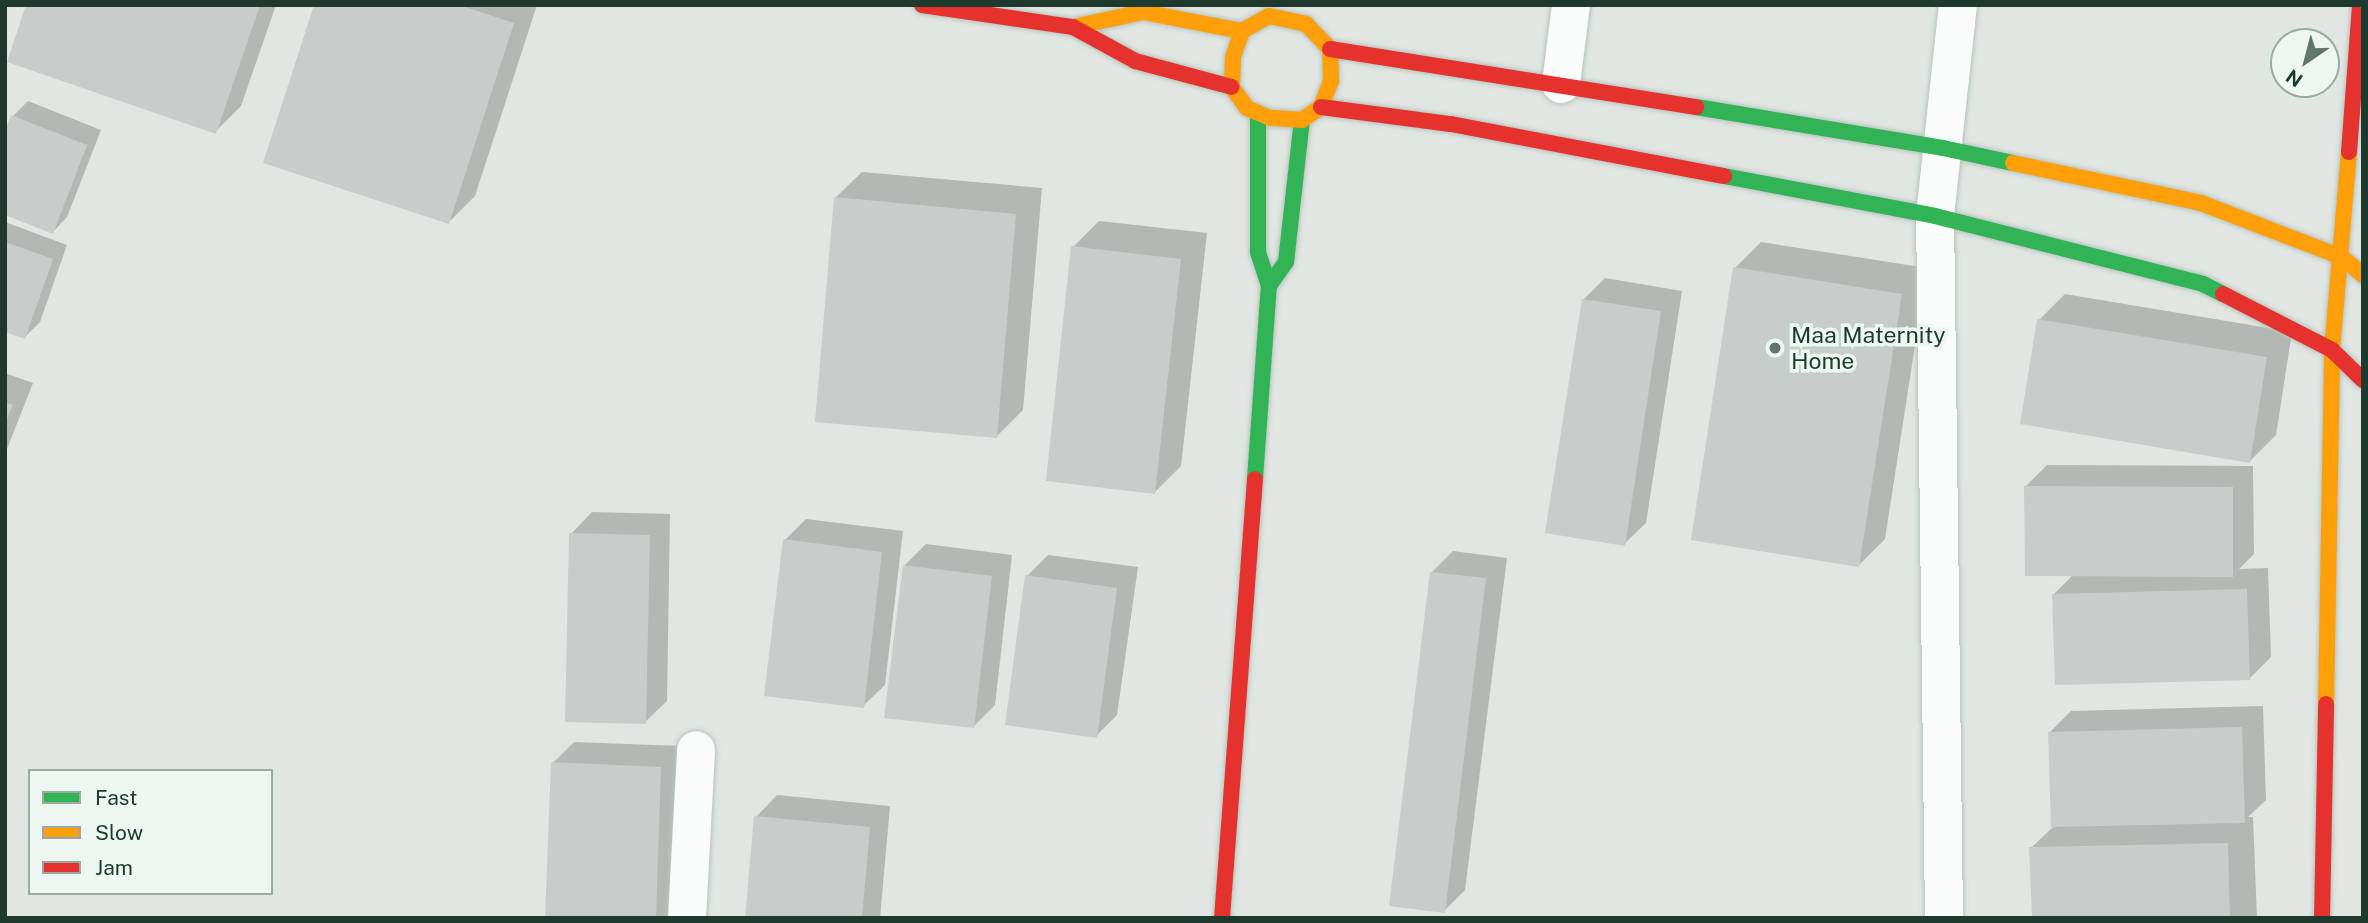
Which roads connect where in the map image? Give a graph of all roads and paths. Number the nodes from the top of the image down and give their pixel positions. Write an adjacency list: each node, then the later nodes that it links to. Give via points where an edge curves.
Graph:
1 (922, 5): 8 (main road)
2 (1311, 5): 7 (main road)
3 (1571, 5): 11 (street)
4 (1958, 5): 16 (street)
5 (2360, 5): 18 (main road)
6 (1269, 11): 7 (main road); 9 (main road)
7 (1306, 24): 10 (main road)
8 (1073, 27): 9 (main road, via 1143,12); 12 (main road, via 1135,61)
9 (1242, 31): 12 (main road, via 1233,57)
10 (1329, 49): 11 (main road); 13 (main road, via 1331,81)
11 (1561, 84): 16 (main road)
12 (1232, 87): 14 (main road, via 1247,108)
13 (1321, 107): 15 (main road); 17 (main road, via 1451,124)
14 (1258, 113): 15 (main road); 20 (main road, via 1258,251)
15 (1302, 120): 20 (main road, via 1286,261)
16 (1943, 148): 17 (street); 18 (main road, via 2201,203)
17 (1935, 216): 21 (main road, via 2203,284); 26 (street)
18 (2342, 257): 19 (main road); 21 (main road)
19 (2363, 275)
20 (1269, 286): 25 (main road)
21 (2332, 351): 22 (main road); 27 (main road)
22 (2363, 380)
23 (696, 750): 24 (street)
24 (687, 918)
25 (1222, 918)
26 (1944, 918)
27 (2322, 918)

